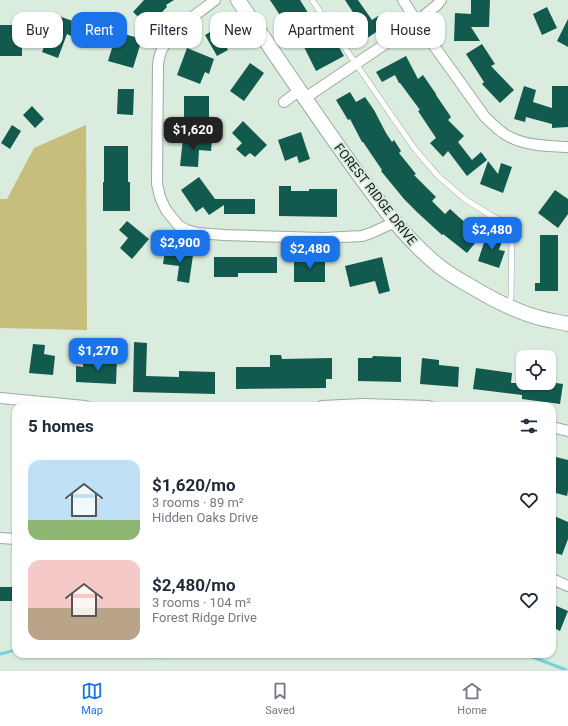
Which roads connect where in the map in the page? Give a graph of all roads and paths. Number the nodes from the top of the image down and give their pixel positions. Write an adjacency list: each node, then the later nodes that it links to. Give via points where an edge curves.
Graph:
1 (215, 0): 14 (street, via 177,29 160,54 157,184 166,210 179,226 198,233 323,238 362,236)
2 (238, 0): 11 (main road, FOREST RIDGE DRIVE)
3 (312, 0): 10 (lane)
4 (402, 0): 6 (street)
5 (441, 0): 7 (street)
6 (410, 12)
7 (428, 12)
8 (380, 48): 10 (street)
9 (435, 48): 13 (street, via 485,118 499,130 526,143)
10 (356, 64): 11 (street); 15 (lane, via 414,148 438,176 466,200 512,226)
11 (302, 94): 12 (street); 14 (main road, FOREST RIDGE DRIVE)
12 (284, 102)
13 (568, 147)
14 (395, 222): 15 (main road, FOREST RIDGE DRIVE, via 440,267 485,295)
15 (509, 306): 16 (main road, FOREST RIDGE DRIVE, via 544,319)
16 (568, 324)
17 (0, 398): 18 (street)
18 (42, 402)
19 (556, 428): 20 (street)
20 (568, 431)
21 (0, 538): 22 (street)
22 (12, 540)
23 (556, 582): 24 (street)
24 (568, 586)

